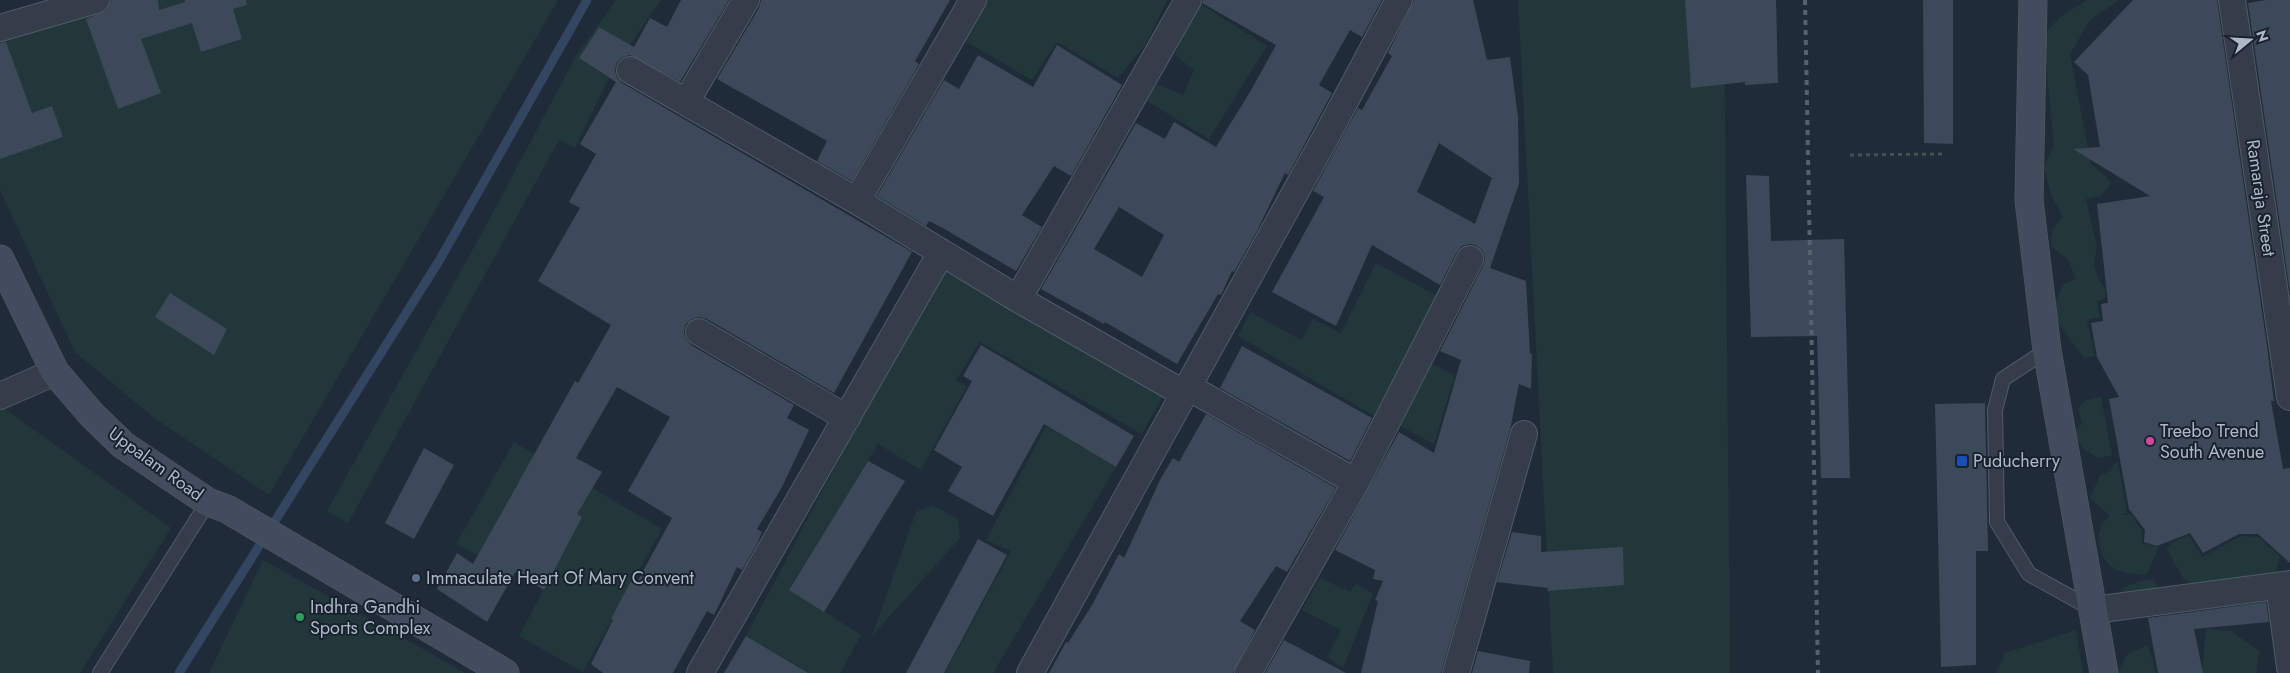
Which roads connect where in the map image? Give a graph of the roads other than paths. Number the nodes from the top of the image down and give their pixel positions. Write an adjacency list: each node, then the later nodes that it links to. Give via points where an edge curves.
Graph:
1 (96, 0): 8 (street)
2 (746, 0): 10 (street)
3 (973, 0): 11 (street)
4 (1188, 0): 15 (street)
5 (1399, 0): 19 (street)
6 (2033, 0): 17 (main road, via 2030,200)
7 (2232, 0): 20 (street, Ramaraja Street)
8 (0, 28)
9 (630, 70): 10 (street)
10 (686, 102): 11 (street)
11 (857, 201): 12 (street)
12 (941, 253): 15 (street); 22 (street)
13 (0, 258): 18 (main road, Uppalam Road)
14 (1470, 259): 24 (street)
15 (1018, 299): 19 (street)
16 (699, 332): 22 (street)
17 (2047, 350): 27 (main road); 27 (lane, via 2003,379 1995,410 1997,522 2029,574)
18 (55, 372): 21 (street); 25 (main road, Uppalam Road, via 123,445)
19 (1186, 390): 24 (street); 32 (street)
20 (2290, 396)
21 (1, 397)
22 (847, 418): 31 (street)
23 (1524, 434): 34 (street)
24 (1356, 482): 33 (street)
25 (217, 506): 29 (lane); 30 (main road, Uppalam Road, via 324,565)
26 (2285, 585): 27 (street); 28 (street)
27 (2094, 610): 35 (main road)
28 (2290, 667)
29 (100, 673)
30 (505, 673)
31 (700, 673)
32 (1030, 673)
33 (1248, 673)
34 (1456, 673)
35 (2104, 673)

